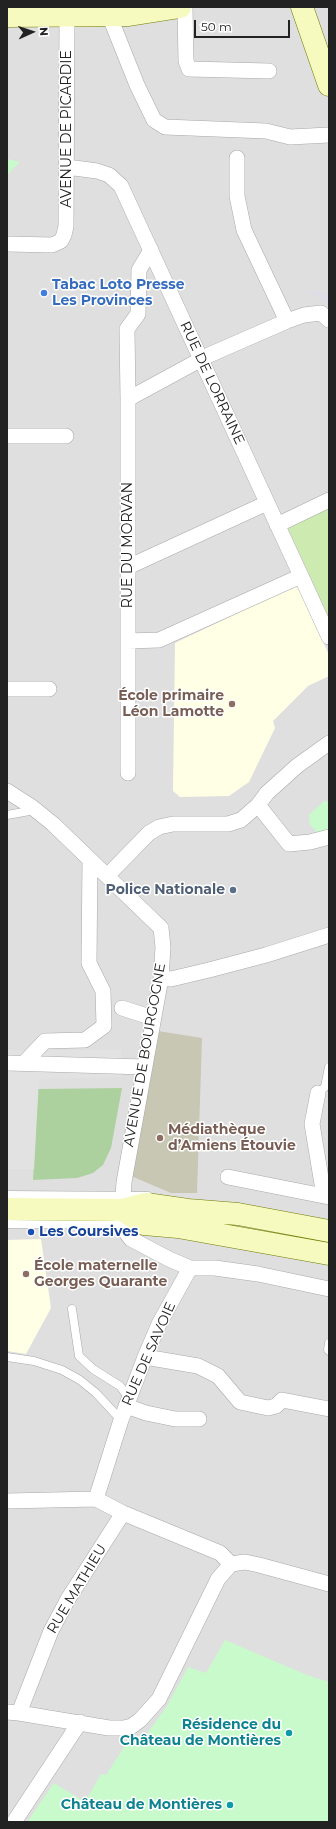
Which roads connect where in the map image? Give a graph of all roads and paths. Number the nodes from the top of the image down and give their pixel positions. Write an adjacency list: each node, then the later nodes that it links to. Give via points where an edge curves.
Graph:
1 (180, 7): 4 (street)
2 (185, 7): 7 (street, via 186,61 189,69)
3 (302, 7): 8 (street)
4 (118, 12): 5 (street); 9 (street, via 137,85 154,120 165,127 266,130 290,137)
5 (67, 15): 6 (street); 11 (street, AVENUE DE PICARDIE)
6 (7, 16)
7 (269, 71)
8 (329, 85)
9 (329, 135)
10 (237, 158): 15 (street, via 237,196 244,230)
11 (67, 167): 12 (street, AVENUE DE PICARDIE, via 66,226 61,241 52,245); 13 (street, RUE DE LORRAINE, via 109,175 121,186)
12 (7, 244)
13 (151, 250): 16 (street, RUE DE LORRAINE); 17 (street, RUE DU MORVAN, via 139,270 138,314 127,329)
14 (329, 320): 15 (street, via 321,313)
15 (287, 321): 16 (street)
16 (200, 360): 17 (street); 21 (street, RUE DE LORRAINE)
17 (128, 399): 23 (street, RUE DU MORVAN)
18 (7, 436): 19 (street)
19 (66, 436)
20 (329, 500): 22 (street)
21 (267, 503): 22 (street, RUE DE LORRAINE); 23 (street)
22 (277, 525): 24 (street, RUE DE LORRAINE)
23 (128, 567): 26 (street, RUE DU MORVAN)
24 (301, 576): 25 (street, RUE DE LORRAINE); 26 (street, via 159,640)
25 (329, 637)
26 (128, 641): 30 (street, RUE DU MORVAN)
27 (7, 689): 28 (street)
28 (48, 689)
29 (329, 743): 32 (street, via 266,793)
30 (128, 773)
31 (7, 791): 33 (street, AVENUE DE BOURGOGNE)
32 (258, 805): 35 (street, via 289,844); 37 (street, via 240,820 228,824 180,824 159,827 149,833)
33 (35, 810): 34 (lane); 36 (street, AVENUE DE BOURGOGNE)
34 (7, 815)
35 (329, 837)
36 (90, 860): 37 (street, AVENUE DE BOURGOGNE); 43 (street, via 89,963 103,992 104,1026 85,1040 45,1041)
37 (107, 876): 39 (street, AVENUE DE BOURGOGNE, via 161,928)
38 (329, 935): 39 (street, via 266,955 171,979)
39 (161, 978): 41 (street, AVENUE DE BOURGOGNE)
40 (122, 1008): 41 (street)
41 (153, 1018): 44 (street, AVENUE DE BOURGOGNE)
42 (7, 1063): 43 (street)
43 (24, 1063): 44 (street)
44 (145, 1067): 53 (street, AVENUE DE BOURGOGNE, via 125,1176)
45 (329, 1067): 46 (lane, via 325,1087)
46 (318, 1093): 50 (street, via 312,1124)
47 (228, 1177): 50 (street)
48 (7, 1194): 53 (lane)
49 (158, 1197): 53 (lane)
50 (327, 1197)
51 (188, 1201): 54 (lane)
52 (7, 1209): 53 (street)
53 (122, 1210): 54 (street, via 146,1204); 55 (lane); 57 (street, via 144,1224 178,1227); 58 (street, via 131,1239)
54 (238, 1214): 56 (street)
55 (7, 1224)
56 (329, 1231)
57 (329, 1254)
58 (190, 1268): 59 (street, via 215,1268 258,1274); 64 (street, RUE DE SAVOIE, via 159,1324)
59 (324, 1288)
60 (72, 1309): 65 (lane, via 79,1356 92,1369 120,1386)
61 (329, 1343): 62 (lane)
62 (329, 1351)
63 (7, 1357): 65 (lane, via 34,1361 62,1370 96,1393)
64 (145, 1357): 65 (street, RUE DE SAVOIE); 66 (street, via 198,1366 218,1376 240,1402 268,1408 276,1406 282,1400)
65 (125, 1408): 67 (street, via 175,1419); 68 (street, RUE DE SAVOIE)
66 (329, 1409)
67 (199, 1419)
68 (96, 1499): 69 (street); 70 (street)
69 (7, 1501)
70 (123, 1513): 71 (street, via 220,1553); 73 (street, RUE MATHIEU, via 68,1599)
71 (231, 1564): 72 (street, via 245,1562); 74 (street, via 218,1579 159,1700 148,1713 132,1726 124,1728 109,1728)
72 (329, 1584)
73 (13, 1712): 74 (street)
74 (80, 1722): 75 (street)
75 (14, 1822)

